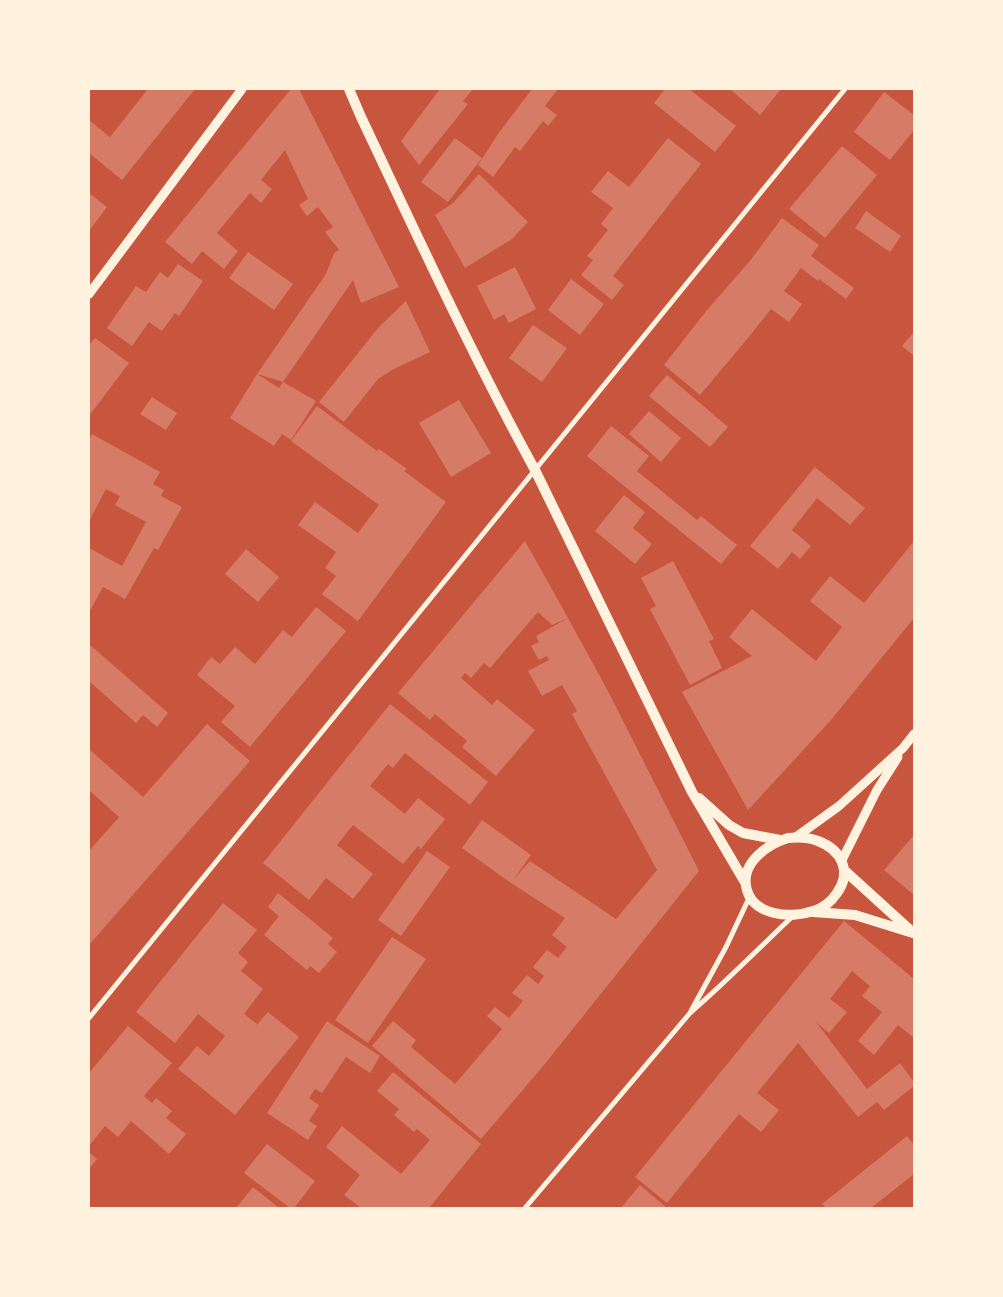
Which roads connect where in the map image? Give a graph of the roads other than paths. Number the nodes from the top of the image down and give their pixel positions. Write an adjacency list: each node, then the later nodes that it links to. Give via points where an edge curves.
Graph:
1 (242, 89): 4 (street)
2 (349, 89): 5 (main road, via 512,429)
3 (845, 89): 5 (street)
4 (89, 294)
5 (535, 470): 8 (main road); 18 (street)
6 (914, 734): 7 (street)
7 (903, 748): 9 (street, via 839,806); 11 (street, via 877,790)
8 (692, 792): 10 (main road, via 729,825 743,833); 12 (main road)
9 (796, 837): 10 (main road); 11 (main road, via 820,842 832,850)
10 (780, 840): 12 (main road, via 770,844 752,862)
11 (843, 865): 14 (main road, via 841,888 834,898); 16 (main road)
12 (746, 884): 13 (main road)
13 (750, 895): 15 (main road, via 772,913); 17 (street)
14 (812, 912): 15 (main road); 16 (main road, via 855,916)
15 (795, 915): 17 (street)
16 (914, 933)
17 (690, 1013): 19 (street)
18 (89, 1018)
19 (525, 1208)

